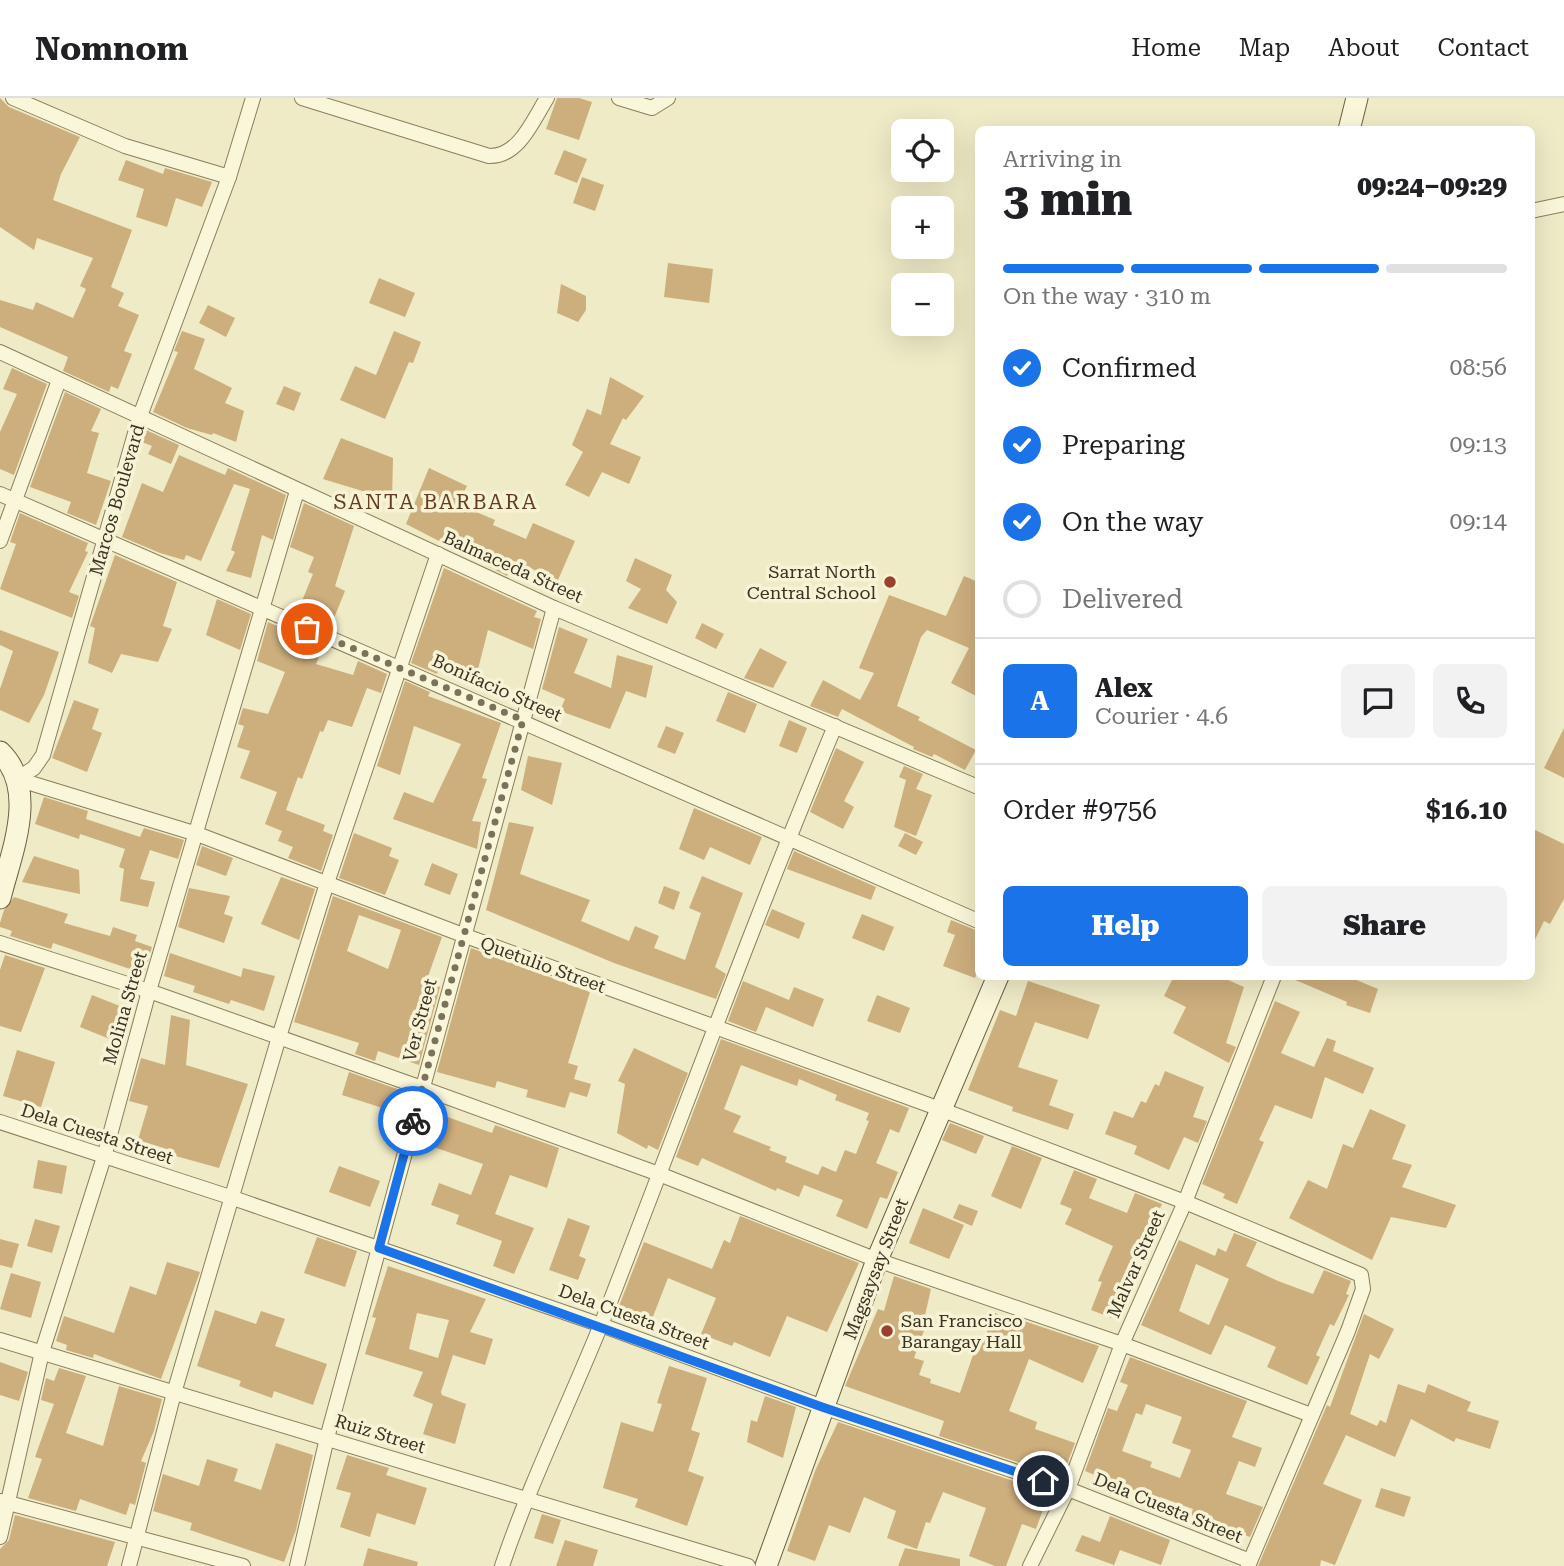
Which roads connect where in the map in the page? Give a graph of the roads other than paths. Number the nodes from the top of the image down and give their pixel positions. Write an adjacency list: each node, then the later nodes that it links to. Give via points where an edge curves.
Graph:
1 (13, 98): 9 (street, via 125,146)
2 (253, 98): 9 (street, Marcos Boulevard)
3 (302, 98): 4 (street, via 499,157 515,148)
4 (547, 98)
5 (619, 98): 6 (street, via 652,108)
6 (668, 98)
7 (1357, 98): 8 (main road)
8 (1350, 126)
9 (229, 177): 14 (street, Marcos Boulevard)
10 (1564, 204): 11 (street)
11 (1535, 210)
12 (0, 352): 13 (street, Balmaceda Street)
13 (59, 380): 14 (street, Balmaceda Street); 17 (street)
14 (140, 416): 15 (street, Balmaceda Street); 18 (street, Marcos Boulevard)
15 (297, 491): 20 (street, Balmaceda Street); 22 (street, Molina Street)
16 (0, 494): 17 (street, Bonifacio Street)
17 (15, 502): 18 (street, Bonifacio Street); 19 (street)
18 (106, 540): 22 (street, Bonifacio Street); 27 (street, Marcos Boulevard, via 43,755)
19 (0, 541)
20 (438, 554): 21 (street, Balmaceda Street); 23 (street)
21 (554, 608): 24 (street, Ver Street); 25 (street, Balmaceda Street)
22 (262, 610): 23 (street, Bonifacio Street); 29 (street, Molina Street)
23 (399, 666): 24 (street, Bonifacio Street); 31 (street)
24 (523, 720): 30 (street, Bonifacio Street); 34 (street, Ver Street)
25 (835, 726): 28 (street, Balmaceda Street); 30 (street)
26 (0, 752): 27 (main road)
27 (17, 779): 29 (street, Quetulio Street); 32 (main road, via 22,796 17,831)
28 (975, 786)
29 (197, 834): 31 (street, Quetulio Street); 38 (street, Molina Street)
30 (788, 837): 33 (street, Bonifacio Street); 39 (street)
31 (327, 883): 34 (street, Quetulio Street); 40 (street)
32 (0, 898)
33 (975, 920)
34 (463, 935): 39 (street, Quetulio Street); 41 (street, Ver Street)
35 (0, 943): 38 (street)
36 (996, 980): 42 (main road, Magsaysay Street)
37 (1272, 980): 47 (street, Malvar Street)
38 (149, 991): 40 (street); 44 (street, Molina Street)
39 (713, 1027): 42 (street, Quetulio Street); 45 (street)
40 (279, 1037): 41 (street); 46 (street)
41 (422, 1088): 45 (street); 48 (street, Ver Street)
42 (940, 1109): 47 (street, Quetulio Street); 49 (main road, Magsaysay Street)
43 (0, 1122): 44 (street, Dela Cuesta Street)
44 (103, 1157): 46 (street, Dela Cuesta Street); 53 (street, Molina Street)
45 (659, 1174): 49 (street); 50 (street)
46 (230, 1197): 48 (street, Dela Cuesta Street); 54 (street)
47 (1185, 1202): 52 (street, Malvar Street); 56 (street, Quetulio Street, via 1364,1279 1348,1331)
48 (379, 1248): 50 (street, Dela Cuesta Street); 57 (street, Ver Street)
49 (877, 1260): 52 (street); 55 (main road, Magsaysay Street)
50 (601, 1325): 55 (street, Dela Cuesta Street); 59 (street)
51 (0, 1340): 53 (street, Ruiz Street)
52 (1122, 1344): 56 (street); 58 (street, Malvar Street)
53 (42, 1352): 54 (street, Ruiz Street); 60 (street, Molina Street)
54 (174, 1392): 57 (street, Ruiz Street); 62 (street)
55 (822, 1407): 58 (street, Dela Cuesta Street); 69 (main road, Magsaysay Street)
56 (1311, 1415): 63 (street)
57 (327, 1438): 59 (street, Ruiz Street); 66 (street, Ver Street)
58 (1068, 1489): 63 (street, Dela Cuesta Street); 70 (street, Malvar Street)
59 (525, 1499): 67 (street); 68 (street, Ruiz Street)
60 (5, 1502): 61 (street, Molina Street); 62 (street)
61 (0, 1537)
62 (137, 1538): 64 (street); 65 (street)
63 (1249, 1564)
64 (129, 1566)
65 (243, 1566)
66 (297, 1566)
67 (502, 1566)
68 (748, 1566)
69 (766, 1566)
70 (1030, 1566)

